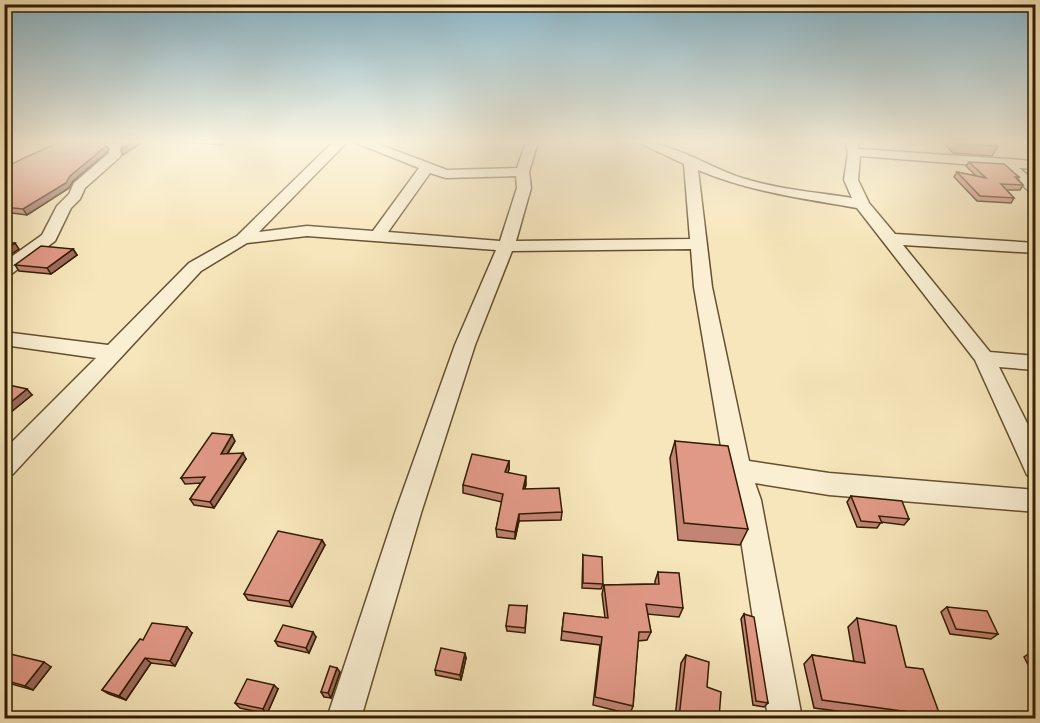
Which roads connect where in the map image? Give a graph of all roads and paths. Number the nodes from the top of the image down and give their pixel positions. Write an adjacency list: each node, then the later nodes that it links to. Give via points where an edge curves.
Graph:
1 (91, 176): 17 (street, via 64,206 49,238)
2 (306, 176): 13 (street)
3 (420, 176): 11 (street)
4 (522, 176): 15 (street, via 524,188)
5 (692, 176): 14 (street)
6 (722, 176): 10 (street, via 758,187)
7 (851, 176): 10 (street)
8 (1020, 176): 9 (street)
9 (1035, 190)
10 (862, 204): 12 (street)
11 (378, 235): 13 (street, via 307,231); 15 (street)
12 (890, 238): 16 (street); 20 (street)
13 (243, 239): 19 (street, via 195,267)
14 (699, 244): 15 (street); 24 (street, via 703,287)
15 (506, 246): 26 (street, via 465,345)
16 (1035, 248)
17 (4, 272)
18 (4, 338): 19 (street)
19 (113, 353): 22 (street)
20 (984, 358): 21 (street); 23 (street)
21 (1035, 363)
22 (4, 468)
23 (1035, 468)
24 (738, 470): 25 (street, via 829,484); 27 (street, via 748,500)
25 (1035, 501)
26 (344, 718)
27 (786, 718)

